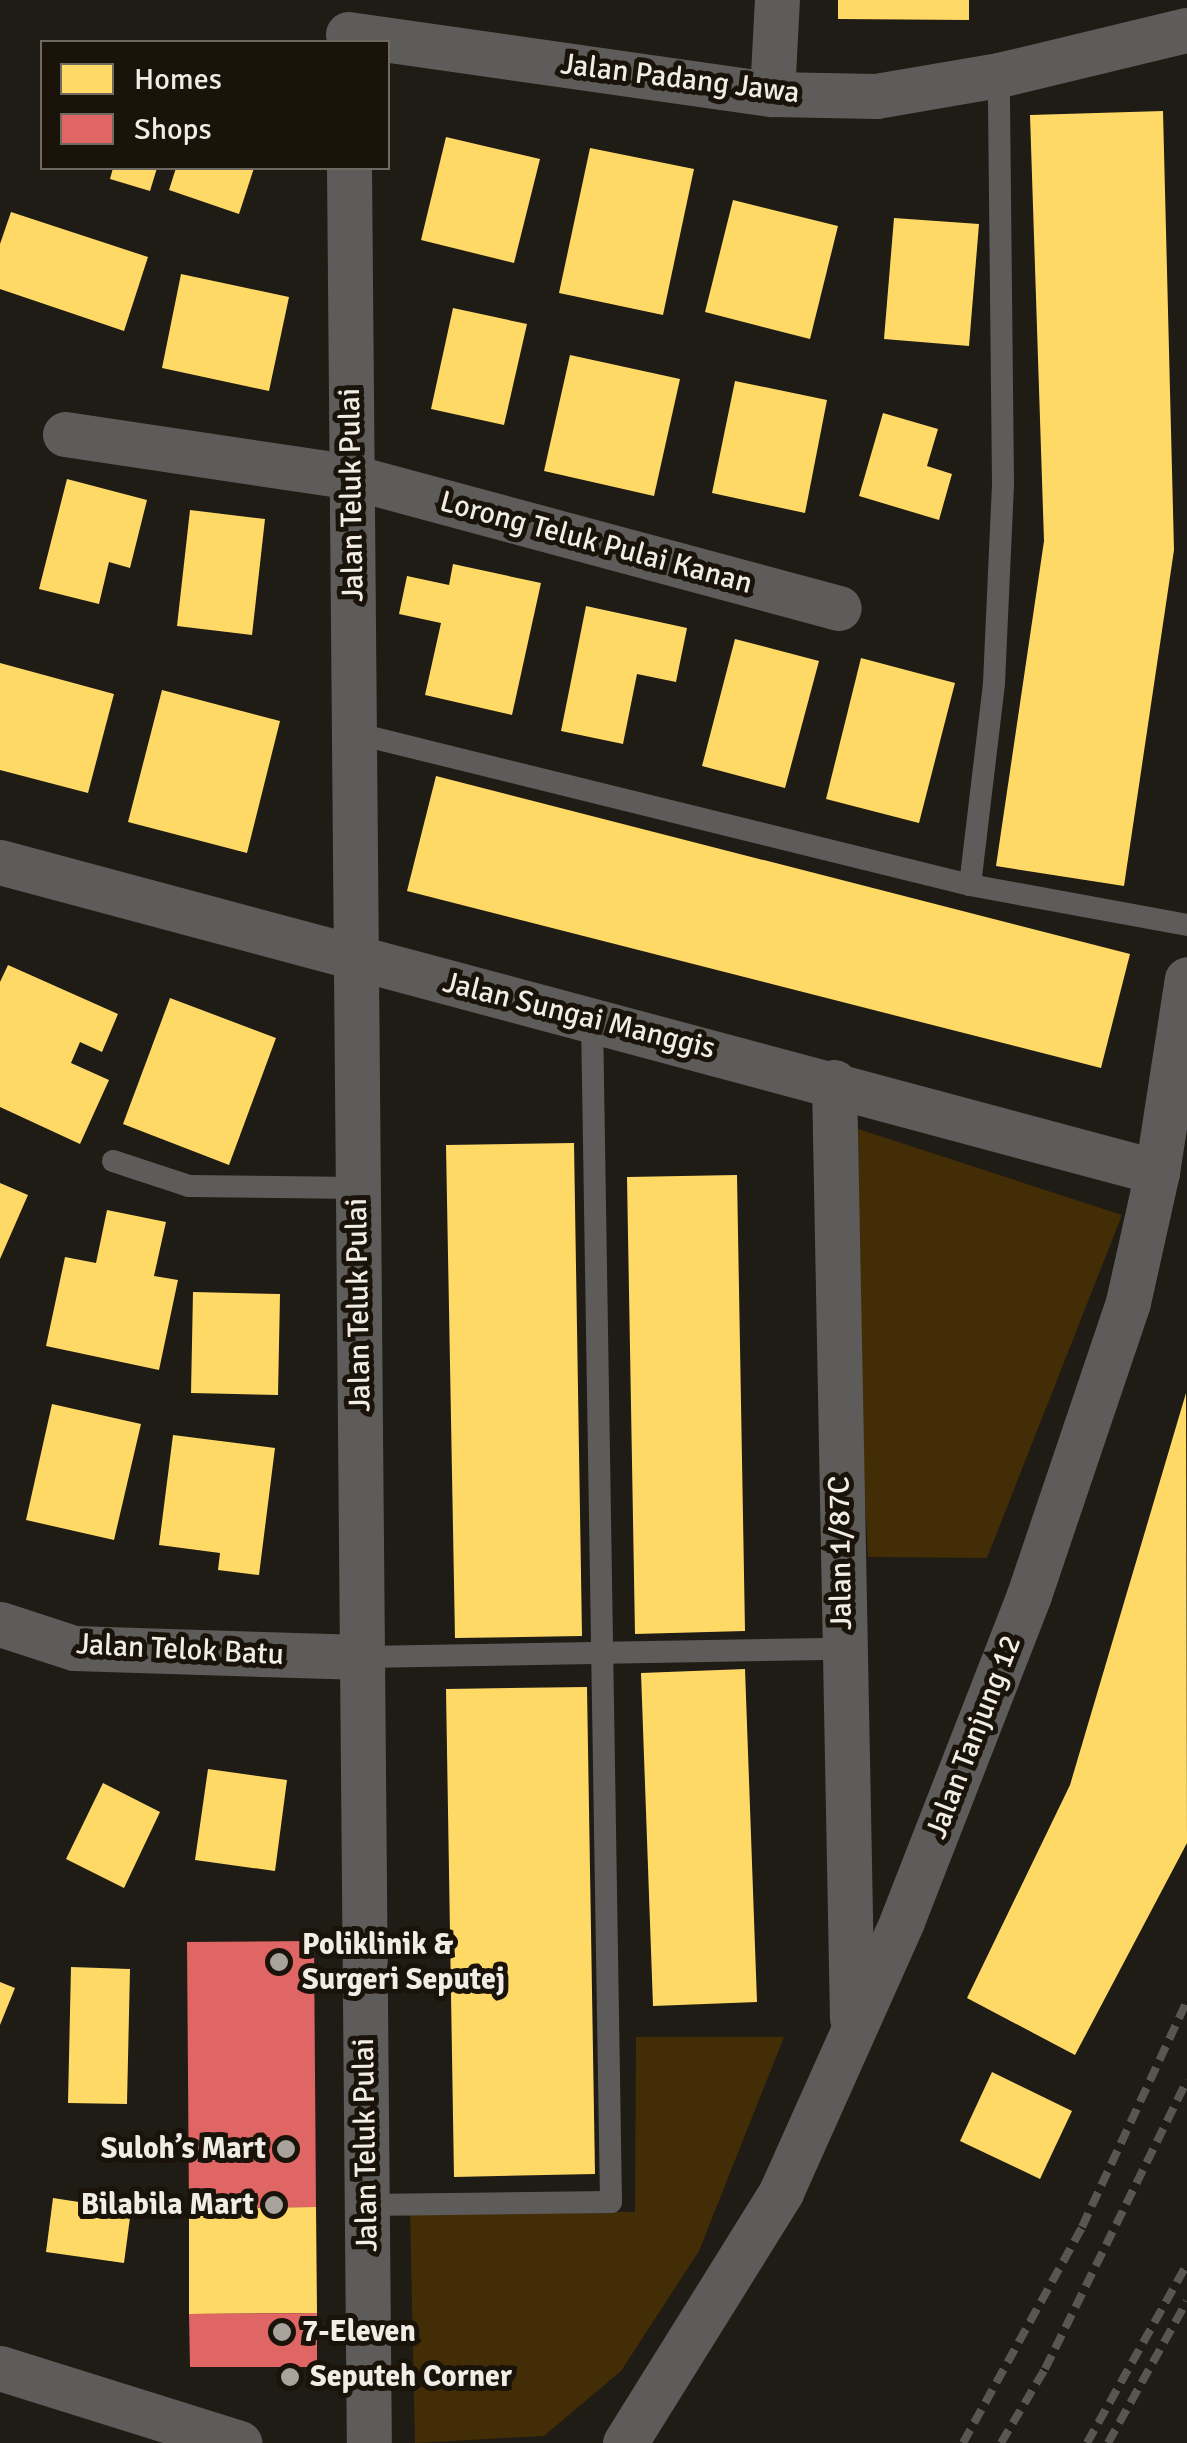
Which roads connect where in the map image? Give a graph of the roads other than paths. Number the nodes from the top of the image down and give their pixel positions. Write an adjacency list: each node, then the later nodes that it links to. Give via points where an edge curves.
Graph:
1 (777, 0): 5 (street)
2 (348, 26): 5 (street, Jalan Padang Jawa)
3 (1187, 30): 4 (street, Jalan Padang Jawa)
4 (999, 75): 5 (street, Jalan Padang Jawa, via 876,96); 12 (lane, via 1004,483 994,683)
5 (772, 94)
6 (349, 170): 8 (street, Jalan Teluk Pulai)
7 (65, 434): 8 (street, Lorong Teluk Pulai Kanan)
8 (352, 477): 9 (street, Lorong Teluk Pulai Kanan); 10 (street, Jalan Teluk Pulai)
9 (839, 608)
10 (354, 733): 12 (lane); 14 (street, Jalan Teluk Pulai)
11 (0, 862): 14 (street, Jalan Sungai Manggis)
12 (970, 885): 13 (lane)
13 (1187, 925)
14 (356, 958): 16 (street, Jalan Sungai Manggis); 20 (street, Jalan Teluk Pulai)
15 (1187, 980): 19 (street, Jalan Tanjung 12)
16 (592, 1020): 17 (street, Jalan Sungai Manggis); 23 (lane)
17 (834, 1082): 19 (street, Jalan Sungai Manggis); 22 (street, Jalan 1/87C)
18 (113, 1162): 20 (lane, via 190,1186)
19 (1157, 1172): 25 (street, Jalan Tanjung 12, via 1128,1302 1029,1595 902,1922)
20 (358, 1188): 24 (street, Jalan Teluk Pulai)
21 (0, 1624): 24 (street, Jalan Telok Batu, via 74,1648)
22 (842, 1649): 23 (lane); 25 (street, Jalan 1/87C)
23 (602, 1654): 24 (lane); 26 (lane, via 611,2202)
24 (362, 1657): 26 (street, Jalan Teluk Pulai)
25 (853, 2025): 30 (street, Jalan Tanjung 12, via 782,2192)
26 (367, 2206): 29 (street, Jalan Teluk Pulai)
27 (0, 2368): 28 (street)
28 (240, 2443)
29 (369, 2443)
30 (625, 2443)

